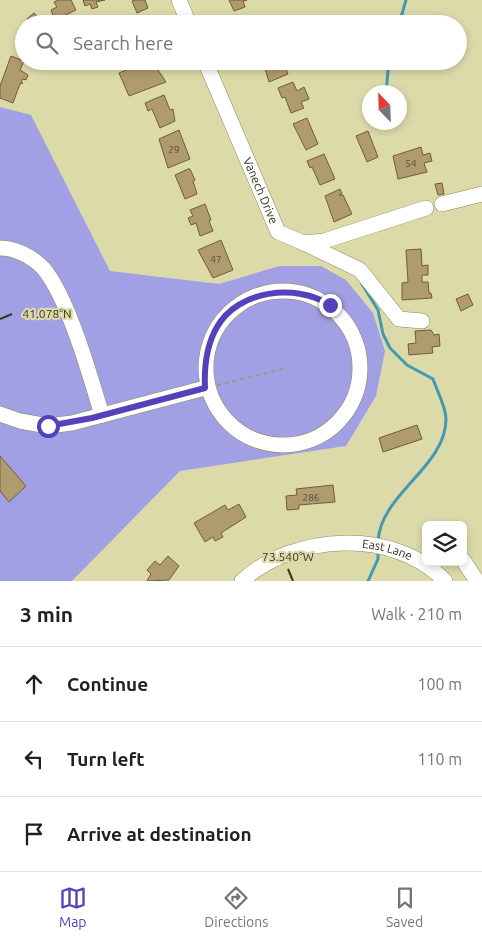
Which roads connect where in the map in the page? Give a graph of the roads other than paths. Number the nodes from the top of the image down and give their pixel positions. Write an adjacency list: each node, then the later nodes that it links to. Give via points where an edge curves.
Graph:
1 (179, 0): 2 (street)
2 (185, 15)
3 (209, 70): 7 (street, Vanech Drive, via 278,232)
4 (482, 194): 5 (street)
5 (442, 204)
6 (426, 208): 7 (street, via 324,241)
7 (304, 243): 9 (street, Vanech Drive, via 360,270 399,319)
8 (0, 248): 12 (street, via 19,252 44,269 70,322)
9 (422, 321)
10 (205, 388): 10 (street, via 225,418 244,434 275,444 304,443 342,421 354,401 360,380 360,357 345,323 330,305 298,292 263,294 235,308 217,327 206,358); 12 (street)
11 (0, 414): 12 (street, via 48,426)
12 (102, 415)
13 (422, 561): 16 (street, East Lane, via 380,547 350,543 316,546 262,565)
14 (429, 566): 17 (street, East Lane)
15 (467, 566): 18 (street)
16 (242, 581)
17 (445, 581)
18 (477, 581)

